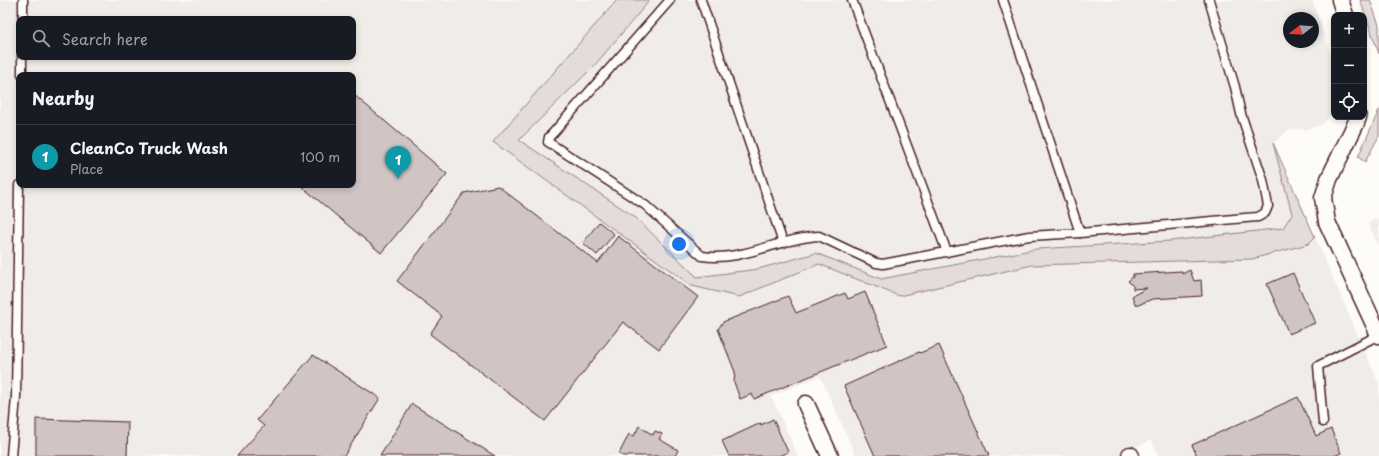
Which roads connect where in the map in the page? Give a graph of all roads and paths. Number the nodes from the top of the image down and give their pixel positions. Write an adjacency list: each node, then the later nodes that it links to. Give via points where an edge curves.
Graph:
1 (24, 0): 9 (lane)
2 (670, 0): 15 (lane, via 549,137 548,142 645,205 702,256 740,255)
3 (702, 0): 15 (lane)
4 (852, 0): 16 (lane)
5 (1003, 0): 14 (lane)
6 (1209, 0): 14 (lane, via 1241,114 1263,180 1268,206 1265,213 1252,217)
7 (1340, 0): 8 (street)
8 (1344, 12)
9 (23, 16)
10 (22, 60): 11 (lane)
11 (22, 72)
12 (1357, 120): 17 (street, via 1329,179 1323,198 1327,222)
13 (20, 188): 20 (lane, via 16,397)
14 (1080, 233): 16 (lane, via 1029,236)
15 (783, 243): 16 (lane, via 819,236 883,264)
16 (947, 252)
17 (1379, 335): 19 (lane, via 1318,366)
18 (806, 404): 21 (street)
19 (1323, 422)
20 (11, 456)
21 (830, 456)

